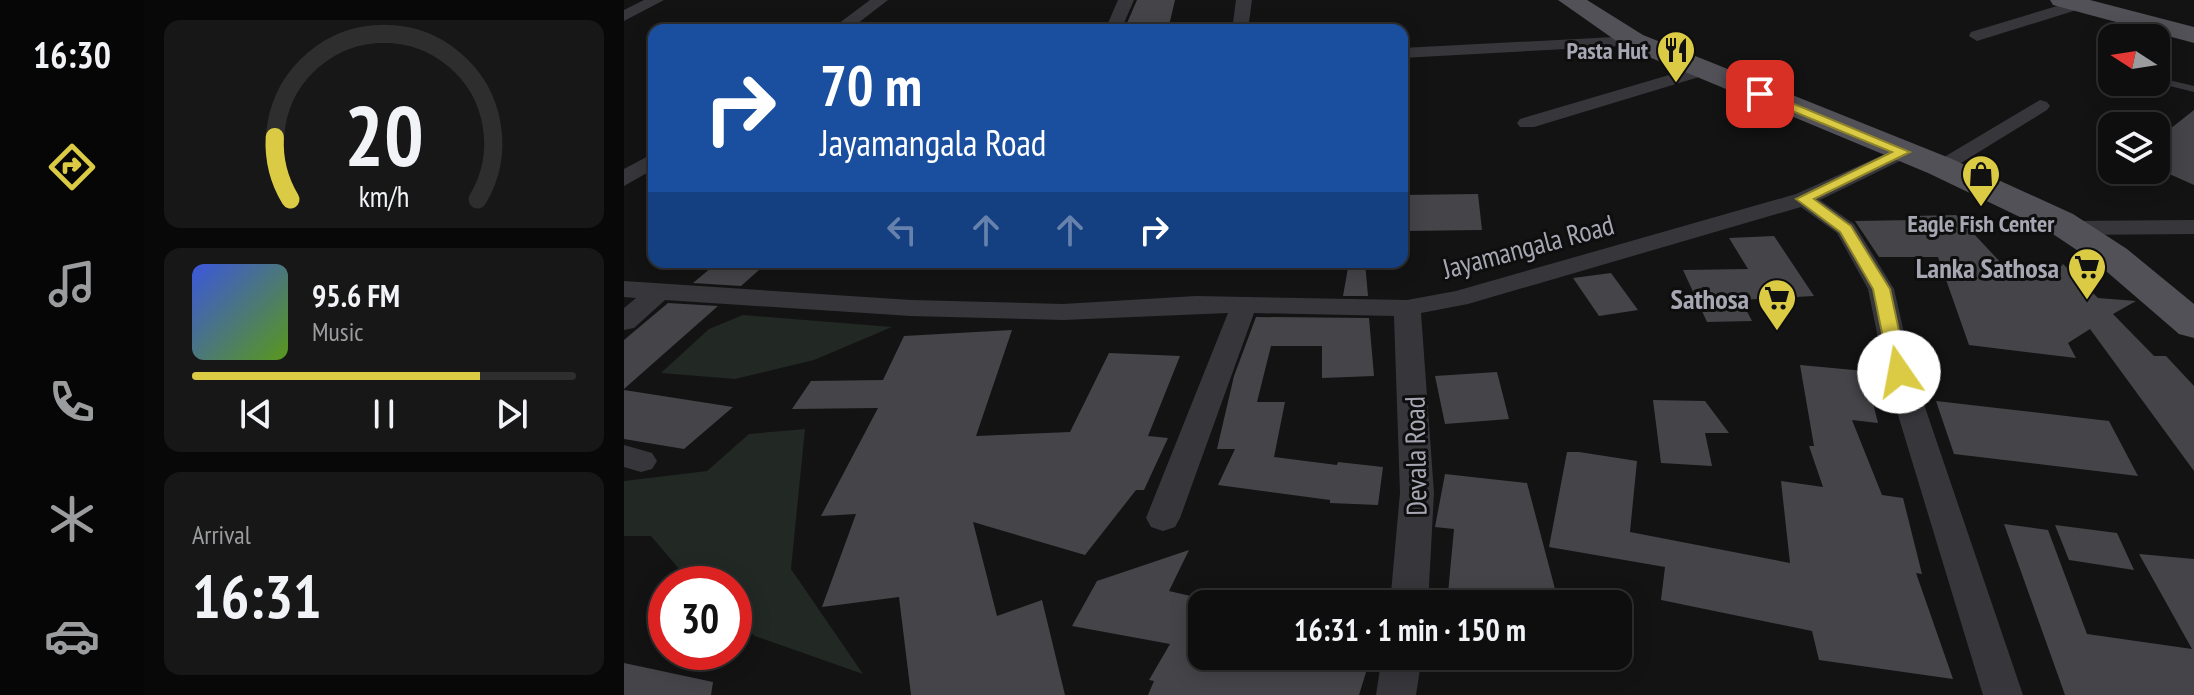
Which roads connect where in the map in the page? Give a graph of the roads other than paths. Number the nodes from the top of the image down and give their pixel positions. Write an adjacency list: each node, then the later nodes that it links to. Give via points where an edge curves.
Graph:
1 (656, 0): 7 (street)
2 (880, 0): 8 (street)
3 (1126, 0): 9 (street)
4 (1244, 0): 10 (street)
5 (1570, 0): 15 (main road)
6 (2069, 2): 11 (main road); 14 (street)
7 (624, 16)
8 (846, 24)
9 (1116, 24)
10 (1241, 24)
11 (2131, 24)
12 (2170, 34): 13 (main road)
13 (2194, 35)
14 (1977, 36)
15 (1634, 41): 16 (street); 17 (main road)
16 (1408, 53)
17 (1703, 70): 21 (street); 22 (main road)
18 (2170, 83): 19 (lane)
19 (2194, 89)
20 (2040, 106): 24 (street)
21 (1527, 123)
22 (1903, 152): 24 (main road); 26 (street, Jayamangala Road)
23 (648, 163): 25 (street)
24 (1940, 166): 28 (main road)
25 (624, 179)
26 (1804, 199): 32 (street, Jayamangala Road, via 1526,280); 39 (street, via 1846,229 1881,289 1899,372)
27 (2194, 227): 28 (street)
28 (2069, 228): 34 (main road, via 2113,257)
29 (624, 289): 30 (street, Jayamangala Road)
30 (658, 292): 31 (street, Jayamangala Road, via 927,309 1063,312); 33 (street)
31 (1244, 305): 32 (street, Jayamangala Road); 35 (street)
32 (1407, 308): 36 (street, Devala Road, via 1416,403 1416,559)
33 (624, 322)
34 (2194, 325)
35 (1163, 518)
36 (1411, 590)
37 (1400, 670): 38 (street)
38 (1396, 695)
39 (2003, 695)

